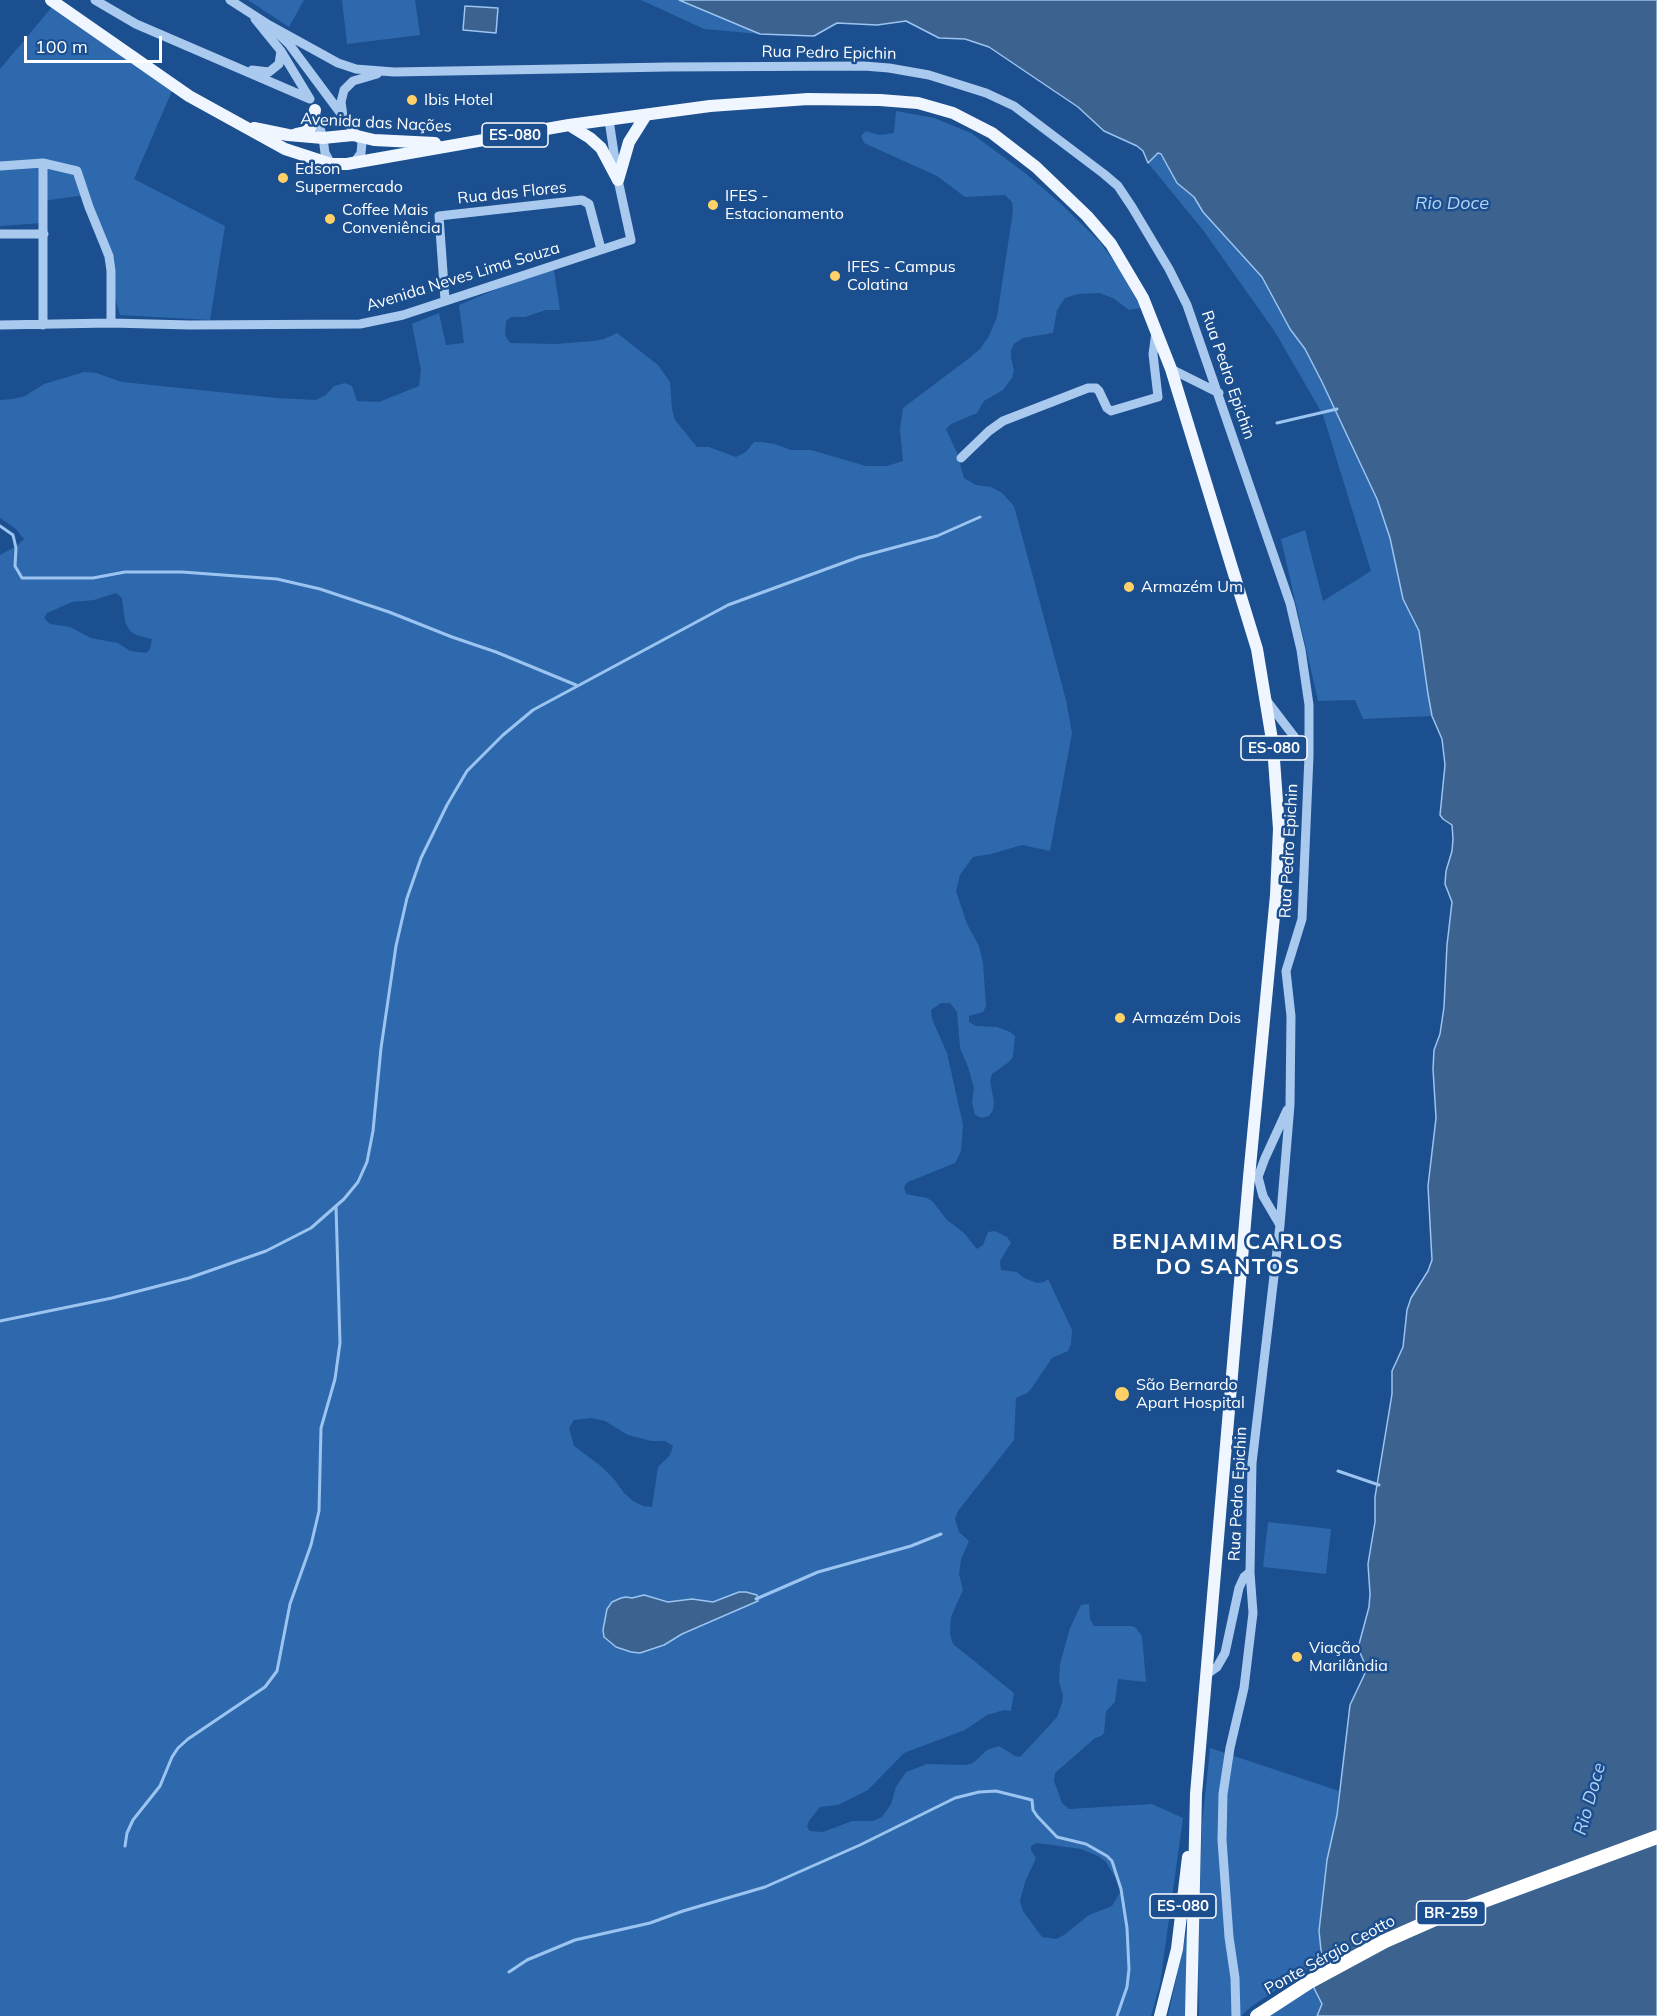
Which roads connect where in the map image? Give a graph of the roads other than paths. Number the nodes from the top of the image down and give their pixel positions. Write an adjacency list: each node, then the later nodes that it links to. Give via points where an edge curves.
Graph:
1 (51, 0): 13 (main road, Avenida das Nações / ES-080, via 189,96)
2 (96, 0): 7 (street, via 136,24)
3 (230, 0): 4 (street)
4 (247, 11): 5 (street); 6 (street)
5 (269, 25): 8 (street, Rua Pedro Epichin, via 338,63 356,69); 11 (street, via 289,44)
6 (281, 51): 7 (street, via 279,64 269,72); 9 (street)
7 (244, 69): 9 (street)
8 (394, 72): 11 (street, Rua Pedro Epichin, via 353,81 344,90); 33 (street, Rua Pedro Epichin, via 864,66 929,75 986,93 1014,106 1118,186 1187,305)
9 (312, 104): 15 (main road, via 310,129); 17 (street)
10 (646, 115): 12 (main road, ES-080); 23 (main road, via 628,142); 31 (main road, ES-080, via 808,99 918,103 953,113 992,133 1036,167 1087,216 1111,244 1143,298)
11 (343, 118): 16 (street)
12 (609, 120): 14 (main road, ES-080); 23 (street, Avenida Neves Lima Souza)
13 (238, 124): 15 (main road, Avenida das Nações / ES-080); 21 (main road, Avenida das Nações / ES-080, via 285,149)
14 (569, 125): 18 (main road, ES-080); 23 (main road, via 601,148)
15 (288, 135): 17 (main road, Avenida das Nações / ES-080)
16 (356, 136): 17 (main road, Avenida das Nações / ES-080); 18 (main road, Avenida das Nações / ES-080); 20 (street, via 362,142 362,153)
17 (323, 138): 21 (street)
18 (460, 144): 20 (main road, Avenida das Nações / ES-080)
19 (43, 163): 22 (street); 25 (street); 28 (street, via 77,171 109,256)
20 (354, 163): 21 (main road, Avenida das Nações / ES-080)
21 (331, 164)
22 (0, 166)
23 (618, 180): 26 (street, Avenida Neves Lima Souza, via 631,240)
24 (0, 234): 25 (street)
25 (44, 234): 30 (street)
26 (601, 249): 27 (street, Avenida Neves Lima Souza); 27 (street, Rua das Flores, via 589,204 582,200 439,216)
27 (445, 300): 28 (street, Avenida Neves Lima Souza, via 403,315 360,324)
28 (111, 323): 30 (street, Avenida Neves Lima Souza)
29 (0, 325): 30 (street, Avenida Neves Lima Souza)
30 (43, 325)
31 (1156, 329): 32 (main road, ES-080); 34 (street, via 1153,354 1158,396 1111,411 1096,388 1088,388 1003,421)
32 (1171, 369): 33 (street); 35 (main road, ES-080, via 1257,649)
33 (1219, 393): 36 (street, Rua Pedro Epichin, via 1290,603 1309,705)
34 (961, 458)
35 (1267, 701): 36 (street); 38 (main road, ES-080, via 1279,829)
36 (1309, 756): 37 (street, Rua Pedro Epichin, via 1302,920 1287,971)
37 (1290, 1105): 38 (street); 39 (street, Rua Pedro Epichin)
38 (1254, 1177): 39 (street); 41 (main road, ES-080)
39 (1280, 1226): 40 (street, Rua Pedro Epichin, via 1252,1463)
40 (1250, 1572): 41 (street, via 1239,1588 1225,1653 1217,1667); 46 (street, Rua Pedro Epichin, via 1253,1613 1244,1688 1223,1794 1222,1840)
41 (1207, 1674): 42 (main road, ES-080)
42 (1196, 1794): 44 (main road, ES-080, via 1177,1949); 45 (main road, ES-080)
43 (1657, 1838): 47 (highway, Ponte Sérgio Ceotto / BR-259, via 1434,1919 1311,1981)
44 (1160, 2016)
45 (1191, 2016)
46 (1236, 2016)
47 (1257, 2016)

